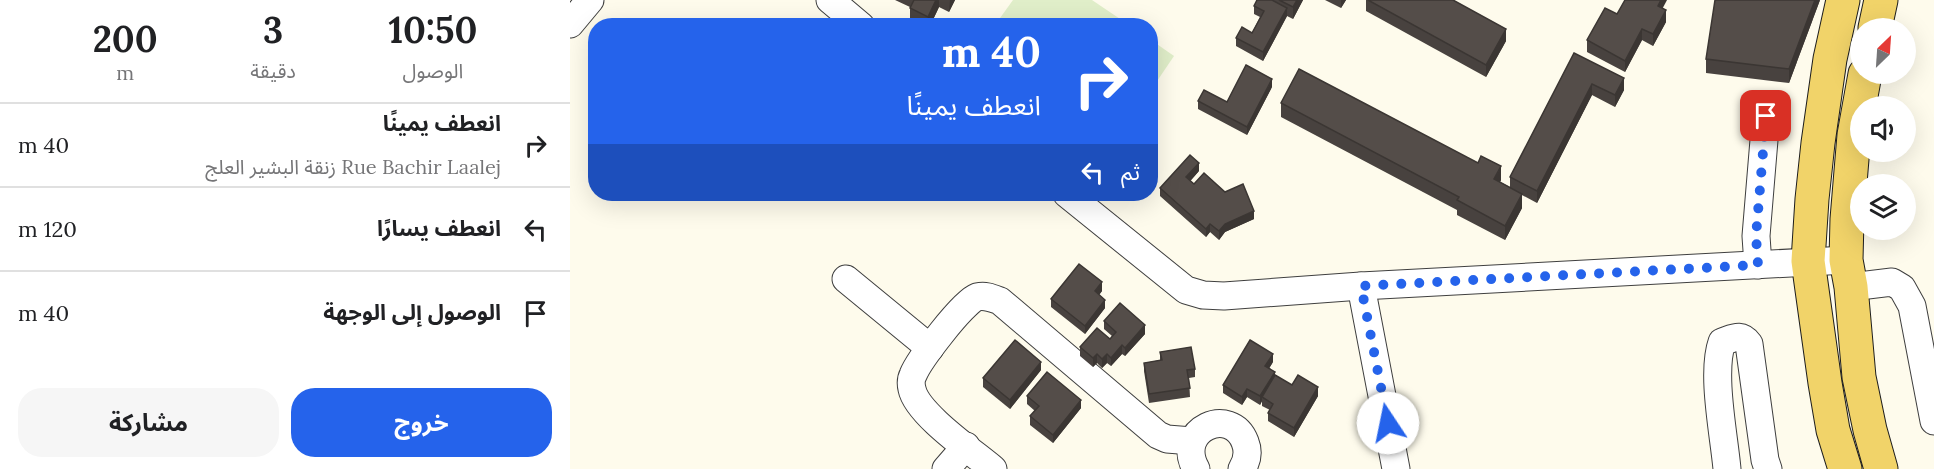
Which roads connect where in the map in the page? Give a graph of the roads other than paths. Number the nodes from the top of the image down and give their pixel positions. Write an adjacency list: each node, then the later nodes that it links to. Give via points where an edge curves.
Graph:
1 (590, 0): 7 (street)
2 (830, 0): 5 (street)
3 (1843, 0): 11 (main road, via 1818,143)
4 (1881, 0): 6 (main road)
5 (851, 18)
6 (1877, 18)
7 (570, 24)
8 (1863, 84): 13 (main road, via 1854,135 1847,219)
9 (1766, 116): 12 (street, via 1756,236)
10 (1076, 201): 15 (street, via 1168,277 1203,296)
11 (1808, 261): 12 (street); 13 (street); 27 (main road, via 1833,430)
12 (1758, 265): 15 (street)
13 (1848, 274): 17 (street, via 1892,282 1902,288 1912,306); 28 (main road, via 1859,377)
14 (846, 279): 16 (street)
15 (1361, 286): 24 (street)
16 (930, 348): 18 (street, via 976,297 1000,300 1158,435); 19 (street, via 913,376 914,397)
17 (1934, 421)
18 (1192, 441): 22 (street, via 1191,460); 23 (street, via 1197,433 1213,424 1231,426 1239,431 1247,448)
19 (966, 446): 20 (street); 21 (street)
20 (946, 469)
21 (993, 469)
22 (1196, 469)
23 (1242, 469)
24 (1396, 469)
25 (1727, 469): 26 (street, via 1718,354 1722,342 1738,336 1749,344)
26 (1768, 469)
27 (1845, 469)
28 (1881, 469)

